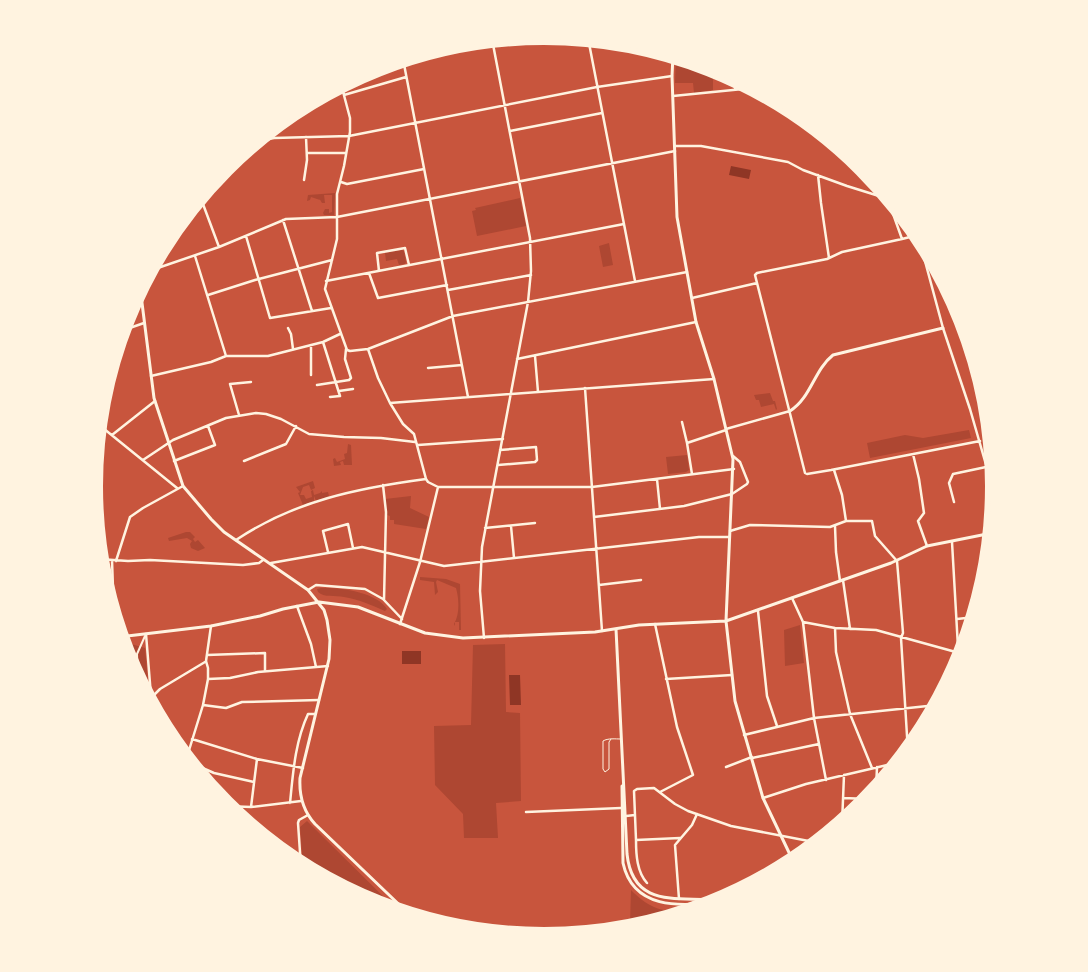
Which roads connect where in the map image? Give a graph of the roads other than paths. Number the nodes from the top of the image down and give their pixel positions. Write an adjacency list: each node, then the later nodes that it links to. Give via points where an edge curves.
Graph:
1 (493, 45): 13 (street)
2 (589, 45): 7 (street)
3 (673, 62): 5 (street)
4 (403, 65): 6 (street)
5 (672, 76): 7 (street); 12 (street)
6 (406, 78): 11 (street); 15 (street)
7 (597, 87): 13 (street); 14 (street)
8 (735, 88): 9 (street); 12 (street)
9 (740, 88)
10 (343, 91): 11 (street)
11 (344, 95): 17 (street, via 350,118)
12 (673, 96): 20 (street)
13 (505, 106): 15 (street); 16 (street)
14 (602, 112): 16 (street); 24 (street)
15 (415, 123): 17 (street); 25 (street)
16 (510, 131): 28 (street)
17 (349, 136): 18 (street); 23 (street)
18 (306, 137): 19 (street); 22 (street)
19 (268, 139)
20 (675, 146): 21 (street); 26 (street, via 701,146 788,162)
21 (675, 151): 24 (street); 51 (street, via 677,213)
22 (307, 153): 23 (street); 27 (street)
23 (346, 153): 29 (street)
24 (612, 163): 28 (street); 36 (street)
25 (424, 169): 29 (street, via 347,184); 31 (street)
26 (818, 175): 30 (street); 43 (street)
27 (304, 180)
28 (520, 181): 31 (street); 40 (street)
29 (341, 182): 34 (street, via 337,194)
30 (877, 194)
31 (430, 199): 34 (street); 46 (street)
32 (203, 204): 41 (street)
33 (893, 212): 39 (street)
34 (337, 217): 35 (street); 45 (street, via 337,239)
35 (283, 220): 37 (street); 49 (street)
36 (624, 224): 40 (street); 56 (street)
37 (246, 236): 41 (street); 54 (street)
38 (911, 237): 39 (street)
39 (902, 239): 43 (street, via 842,252)
40 (530, 242): 46 (street); 53 (street)
41 (219, 247): 42 (street)
42 (195, 256): 48 (street); 60 (street)
43 (829, 258): 57 (street, via 757,273)
44 (925, 259): 71 (street)
45 (332, 260): 49 (street); 55 (street)
46 (441, 260): 47 (street); 58 (street)
47 (409, 266): 50 (street); 50 (street, via 405,248 377,253)
48 (158, 268)
49 (299, 269): 54 (street); 65 (street)
50 (379, 272): 52 (street)
51 (687, 272): 56 (street); 61 (street)
52 (370, 273): 55 (street); 58 (street, via 378,298)
53 (531, 275): 59 (street); 63 (street)
54 (260, 279): 60 (street); 65 (street, via 270,318)
55 (326, 281): 64 (street)
56 (635, 282): 63 (street)
57 (757, 283): 61 (street); 98 (street)
58 (447, 286): 59 (street)
59 (448, 290): 66 (street)
60 (208, 295): 79 (street)
61 (692, 298): 67 (street)
62 (141, 300): 68 (street)
63 (528, 302): 66 (street); 80 (street)
64 (331, 308): 65 (street); 72 (street)
65 (312, 311)
66 (453, 316): 77 (street); 81 (street)
67 (696, 322): 78 (street); 85 (street)
68 (144, 323): 69 (street); 84 (street)
69 (130, 328)
70 (288, 328): 75 (street)
71 (943, 328): 98 (street, via 833,355 803,400); 107 (street)
72 (340, 334): 73 (street); 76 (street)
73 (323, 342): 74 (street); 87 (street)
74 (311, 345): 75 (street); 83 (street)
75 (293, 349): 79 (street, via 265,356)
76 (346, 349): 77 (street); 87 (street, via 345,359 351,378)
77 (368, 349): 97 (street)
78 (535, 355): 80 (street); 92 (street)
79 (226, 356): 84 (street)
80 (517, 359): 93 (street)
81 (462, 365): 82 (street); 95 (street)
82 (428, 368)
83 (311, 375)
84 (151, 376): 96 (street)
85 (714, 379): 89 (street); 104 (street)
86 (251, 382): 99 (street, via 230,384)
87 (336, 382): 88 (street); 91 (street)
88 (317, 385)
89 (585, 388): 92 (street); 127 (street)
90 (353, 389): 91 (street)
91 (339, 391): 94 (street, via 340,396)
92 (538, 392): 93 (street)
93 (510, 394): 95 (street); 106 (street)
94 (330, 397)
95 (468, 397): 97 (street)
96 (155, 401): 105 (street); 108 (street)
97 (390, 403): 110 (street, via 403,424 414,434)
98 (790, 410): 104 (street); 120 (street, via 806,473)
99 (239, 415): 101 (street); 102 (street, via 266,414)
100 (682, 422): 109 (street)
101 (208, 426): 108 (street); 115 (street, via 215,446)
102 (296, 426): 110 (street, via 314,434); 116 (street, via 286,444)
103 (104, 429): 105 (street)
104 (726, 429): 109 (street); 113 (street)
105 (112, 436): 114 (street)
106 (502, 439): 110 (street); 111 (street)
107 (980, 441): 112 (street); 118 (street)
108 (168, 442): 114 (street); 115 (street)
109 (687, 443): 121 (street)
110 (417, 444): 122 (street)
111 (500, 450): 117 (street); 117 (street, via 534,447 537,460)
112 (913, 454): 120 (street); 144 (street, via 924,513 918,521)
113 (733, 456): 119 (street); 130 (street, via 740,462 748,482)
114 (143, 460): 128 (street)
115 (174, 461): 125 (street)
116 (244, 461)
117 (497, 466): 129 (street)
118 (987, 467): 131 (street, via 953,474 950,483)
119 (734, 469): 121 (street); 130 (street)
120 (834, 470): 134 (street)
121 (692, 474): 123 (street)
122 (426, 478): 124 (street); 126 (street)
123 (657, 479): 127 (street); 132 (street)
124 (383, 485): 143 (street, via 347,492 290,512 260,524); 147 (street, via 386,512)
125 (183, 486): 128 (street); 143 (street)
126 (438, 486): 129 (street); 154 (street)
127 (592, 487): 129 (street); 133 (street)
128 (177, 488): 152 (street, via 130,517)
129 (493, 488): 138 (street)
130 (732, 494): 132 (street); 139 (street)
131 (954, 502)
132 (660, 509): 133 (street)
133 (594, 517): 146 (street)
134 (846, 521): 136 (street); 153 (street, via 872,521 875,536)
135 (535, 523): 137 (street)
136 (835, 525): 139 (street, via 751,525); 158 (street)
137 (511, 526): 138 (street); 149 (street)
138 (485, 528): 155 (street)
139 (730, 531): 141 (street)
140 (985, 534): 142 (street)
141 (729, 538): 146 (street, via 699,537); 170 (street)
142 (952, 540): 144 (street); 169 (street)
143 (235, 541): 151 (street)
144 (927, 546): 153 (street)
145 (353, 548): 147 (street); 148 (street); 148 (street, via 348,524 323,531)
146 (596, 549): 149 (street); 159 (street)
147 (384, 552): 154 (street); 163 (street)
148 (328, 553): 156 (street)
149 (514, 558): 155 (street)
150 (107, 560): 152 (street)
151 (263, 560): 152 (street, via 243,565); 156 (street)
152 (114, 561): 161 (street)
153 (897, 561): 158 (street); 181 (street)
154 (420, 562): 155 (street, via 444,566); 168 (street)
155 (480, 562): 182 (street)
156 (269, 564): 160 (street)
157 (641, 580): 159 (street)
158 (841, 581): 162 (street); 177 (street)
159 (599, 585): 178 (street)
160 (308, 590): 163 (street, via 316,585 365,590); 164 (street)
161 (114, 593)
162 (792, 598): 166 (street); 171 (street)
163 (384, 600): 168 (street)
164 (319, 602): 165 (street); 172 (street, via 358,608); 188 (street, via 329,630)
165 (297, 606): 174 (street); 189 (street)
166 (758, 610): 170 (street); 203 (street, via 767,696)
167 (967, 618): 169 (street)
168 (402, 619): 172 (street)
169 (957, 619): 183 (street)
170 (726, 622): 173 (street); 191 (street)
171 (803, 622): 175 (street); 202 (street)
172 (400, 624): 182 (street, via 441,636)
173 (655, 624): 176 (street); 193 (street)
174 (211, 626): 179 (street); 185 (street)
175 (835, 628): 177 (street); 201 (street, via 836,652)
176 (616, 629): 178 (street); 206 (street)
177 (850, 629): 181 (street, via 876,630)
178 (602, 631): 182 (street)
179 (146, 634): 180 (street); 187 (street, via 138,654); 194 (street)
180 (127, 636)
181 (901, 636): 184 (street); 199 (street)
182 (484, 638)
183 (959, 644)
184 (956, 651)
185 (207, 655): 186 (street); 190 (street, via 265,653)
186 (206, 661): 192 (street); 195 (street)
187 (138, 665)
188 (328, 666): 189 (street); 196 (street)
189 (316, 667): 190 (street)
190 (265, 671): 192 (street, via 230,678)
191 (732, 675): 193 (street); 204 (street, via 735,706)
192 (208, 678): 197 (street)
193 (666, 679): 225 (street, via 693,775)
194 (150, 690)
195 (153, 696)
196 (319, 700): 197 (street, via 242,702 226,708); 200 (street)
197 (203, 705): 205 (street)
198 (929, 706): 199 (street)
199 (906, 708): 201 (street); 208 (street)
200 (316, 714): 215 (street, via 308,714 301,729); 218 (street)
201 (850, 714): 202 (street); 219 (street)
202 (814, 718): 203 (street); 209 (street)
203 (777, 726): 204 (street)
204 (744, 735): 211 (street)
205 (192, 738): 210 (street); 212 (street)
206 (622, 739): 207 (lane); 221 (street)
207 (611, 740): 207 (lane, via 602,743 603,769 606,772 610,769)
208 (907, 740)
209 (819, 744): 211 (street); 223 (street)
210 (189, 752)
211 (752, 758): 216 (street); 226 (street)
212 (257, 759): 215 (street); 224 (street)
213 (889, 765): 217 (street)
214 (202, 767): 224 (street)
215 (294, 767): 218 (street); 230 (street)
216 (726, 767)
217 (878, 767): 219 (street); 222 (street)
218 (303, 768): 229 (street)
219 (872, 768): 220 (street)
220 (844, 775): 223 (street); 227 (street)
221 (623, 777): 233 (street); 239 (street)
222 (877, 778)
223 (826, 780): 226 (street)
224 (254, 782): 232 (street)
225 (660, 792): 236 (street, via 675,804); 238 (street, via 654,788 634,791)
226 (763, 798): 240 (street)
227 (843, 798): 228 (street); 235 (street)
228 (859, 799)
229 (301, 801): 230 (street); 237 (street)
230 (290, 803): 232 (street)
231 (237, 806): 232 (street)
232 (252, 807)
233 (621, 808): 234 (street); 251 (street, via 623,863 638,890 654,901 666,904)
234 (526, 812)
235 (842, 813)
236 (697, 814): 240 (street, via 731,826); 241 (street)
237 (308, 815): 245 (street, via 298,823); 252 (street)
238 (635, 815): 239 (street); 242 (street)
239 (626, 816): 247 (street, via 628,860)
240 (780, 835): 243 (street); 244 (street)
241 (680, 838): 242 (street); 249 (street, via 675,845)
242 (636, 840): 246 (street)
243 (810, 841)
244 (790, 855)
245 (300, 856)
246 (641, 875): 247 (street); 248 (street)
247 (634, 877): 249 (street, via 652,894)
248 (647, 883)
249 (679, 899): 250 (street)
250 (706, 899)
251 (695, 903)
252 (400, 906)

